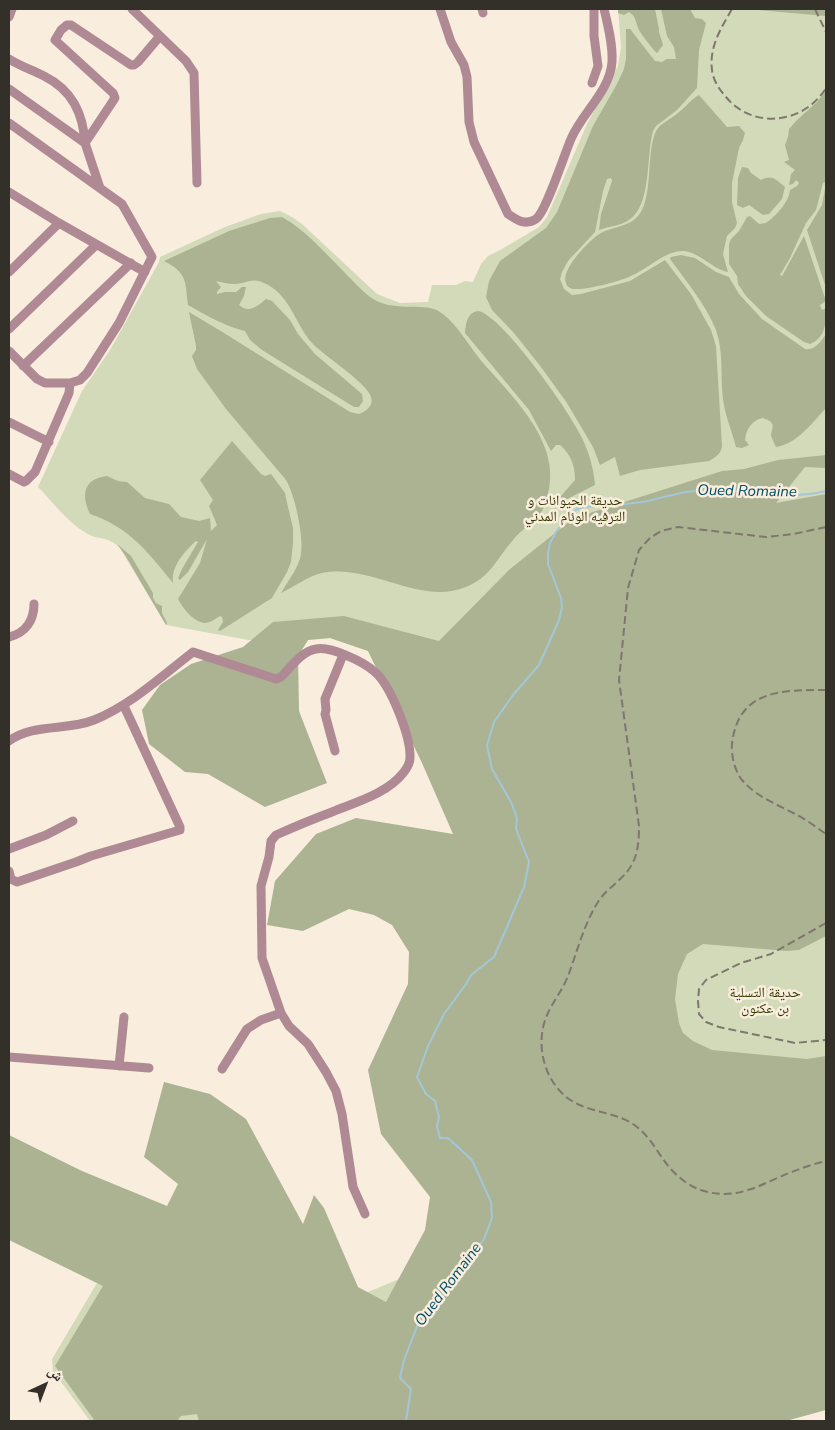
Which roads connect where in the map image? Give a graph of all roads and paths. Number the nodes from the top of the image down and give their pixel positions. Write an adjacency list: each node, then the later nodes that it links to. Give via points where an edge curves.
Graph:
1 (12, 9): 6 (street)
2 (132, 9): 7 (street)
3 (440, 9): 5 (street, via 451,42 464,65 474,142 508,214 528,223 538,218 546,206 573,135 609,74 611,47)
4 (594, 9): 9 (street, via 598,66)
5 (604, 9)
6 (9, 17)
7 (160, 36): 12 (street, via 138,62 130,65 71,25 66,24 61,30 55,40 115,98); 13 (street, via 194,73)
8 (9, 59): 12 (street, via 54,82 70,96 79,111)
9 (592, 83)
10 (9, 89): 12 (street)
11 (9, 123): 14 (street)
12 (85, 143): 14 (street)
13 (197, 183)
14 (100, 188): 20 (street, via 122,204 152,257)
15 (9, 192): 16 (street)
16 (59, 223): 17 (street); 19 (street)
17 (96, 245): 18 (street); 21 (street)
18 (131, 263): 20 (street); 23 (street)
19 (9, 272)
20 (145, 272): 24 (street, via 119,323 87,373 80,380)
21 (9, 328)
22 (9, 351): 23 (street)
23 (23, 366): 24 (street, via 37,380)
24 (70, 382): 26 (street, via 69,393)
25 (9, 422): 26 (street)
26 (49, 442): 27 (street, via 35,472 26,481)
27 (9, 474)
28 (34, 604): 29 (street, via 34,615 25,629)
29 (9, 637)
30 (343, 655): 31 (street, via 317,648 307,652 276,679 193,652); 33 (street, via 325,699 324,714); 37 (street, via 364,663 376,673 395,701 409,745 410,760 405,771 390,785 369,797 276,835 271,841 261,886 261,952)
31 (124, 706): 32 (street, via 93,720 26,731); 36 (street, via 180,830 17,882 11,879)
32 (9, 741)
33 (335, 751)
34 (73, 821): 35 (street)
35 (9, 849)
36 (9, 871)
37 (281, 1013): 42 (street, via 247,1029); 43 (street, via 308,1044 336,1091 353,1187)
38 (124, 1017): 40 (street)
39 (9, 1057): 40 (street)
40 (119, 1066): 41 (street)
41 (149, 1068)
42 (222, 1069)
43 (365, 1214)

